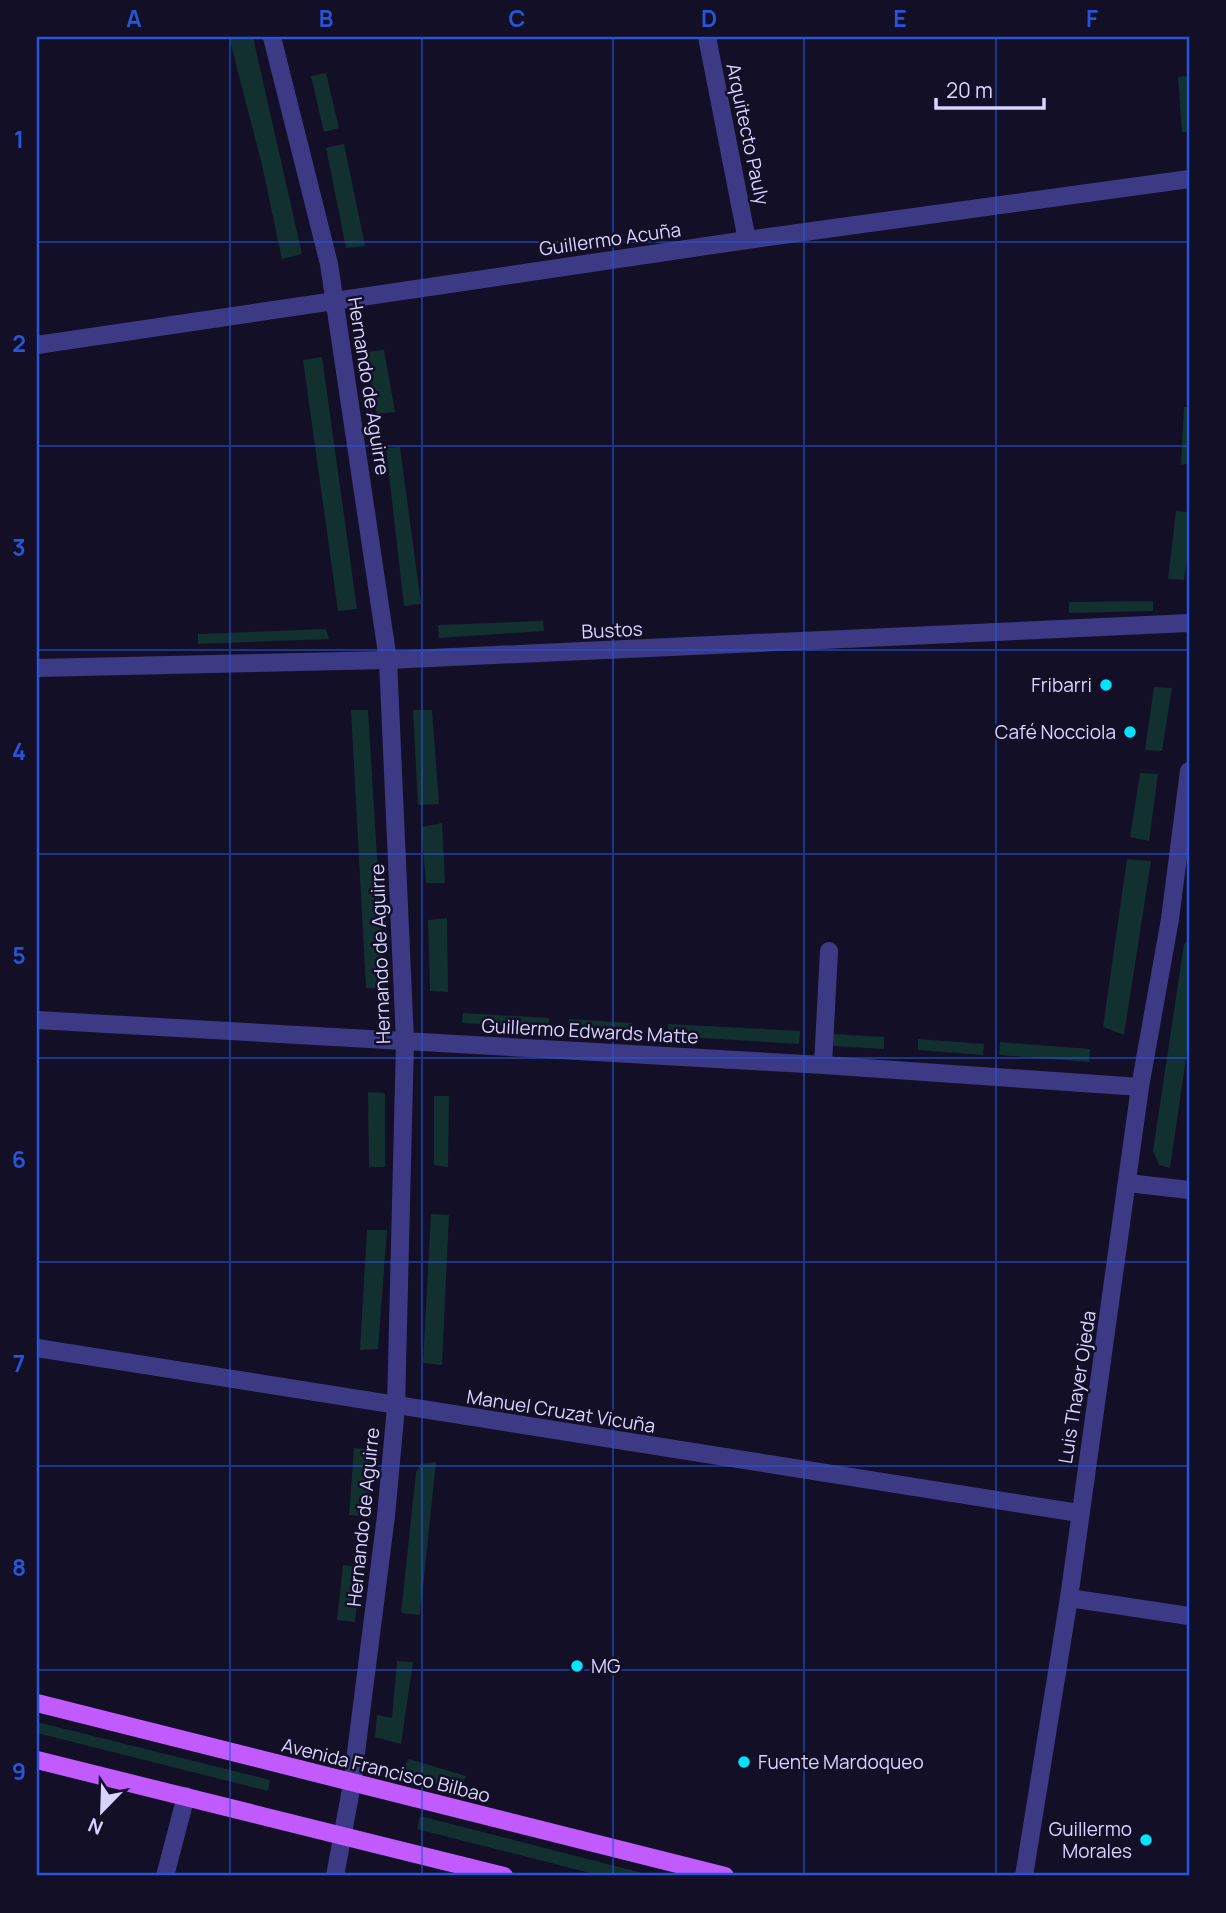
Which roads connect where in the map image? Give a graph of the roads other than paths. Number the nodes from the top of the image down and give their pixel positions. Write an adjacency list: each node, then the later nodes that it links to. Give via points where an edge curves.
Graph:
1 (272, 37): 5 (street, Hernando de Aguirre)
2 (706, 37): 4 (street, Arquitecto Pauly)
3 (1189, 179): 4 (street, Guillermo Acuña)
4 (747, 240): 5 (street, Guillermo Acuña)
5 (335, 302): 6 (street, Guillermo Acuña); 8 (street, Hernando de Aguirre)
6 (37, 345)
7 (1189, 623): 8 (street, Bustos)
8 (388, 660): 9 (street, Bustos); 15 (street, Hernando de Aguirre)
9 (37, 668)
10 (1189, 771): 11 (street, Luis Thayer Ojeda)
11 (1170, 919): 12 (street); 17 (street, Luis Thayer Ojeda)
12 (1189, 922)
13 (829, 951): 16 (street)
14 (37, 1020): 15 (street, Guillermo Edwards Matte)
15 (405, 1041): 16 (street, Guillermo Edwards Matte); 21 (street, Hernando de Aguirre)
16 (823, 1065): 17 (street, Guillermo Edwards Matte)
17 (1140, 1087): 18 (street, Luis Thayer Ojeda)
18 (1128, 1183): 19 (street); 22 (street, Luis Thayer Ojeda)
19 (1189, 1190)
20 (37, 1348): 21 (street, Manuel Cruzat Vicuña)
21 (396, 1407): 22 (street, Manuel Cruzat Vicuña); 27 (street, Hernando de Aguirre)
22 (1079, 1513): 23 (street, Luis Thayer Ojeda)
23 (1069, 1598): 24 (street); 35 (street, Luis Thayer Ojeda)
24 (1189, 1616)
25 (37, 1703): 27 (main road, Avenida Francisco Bilbao)
26 (37, 1760): 28 (main road)
27 (352, 1784): 29 (street, Hernando de Aguirre); 34 (main road, Avenida Francisco Bilbao)
28 (186, 1796): 29 (main road); 31 (street)
29 (341, 1834): 30 (main road); 32 (street, Hernando de Aguirre)
30 (466, 1871): 33 (main road)
31 (165, 1876)
32 (335, 1876)
33 (504, 1876)
34 (725, 1876)
35 (1024, 1876)

